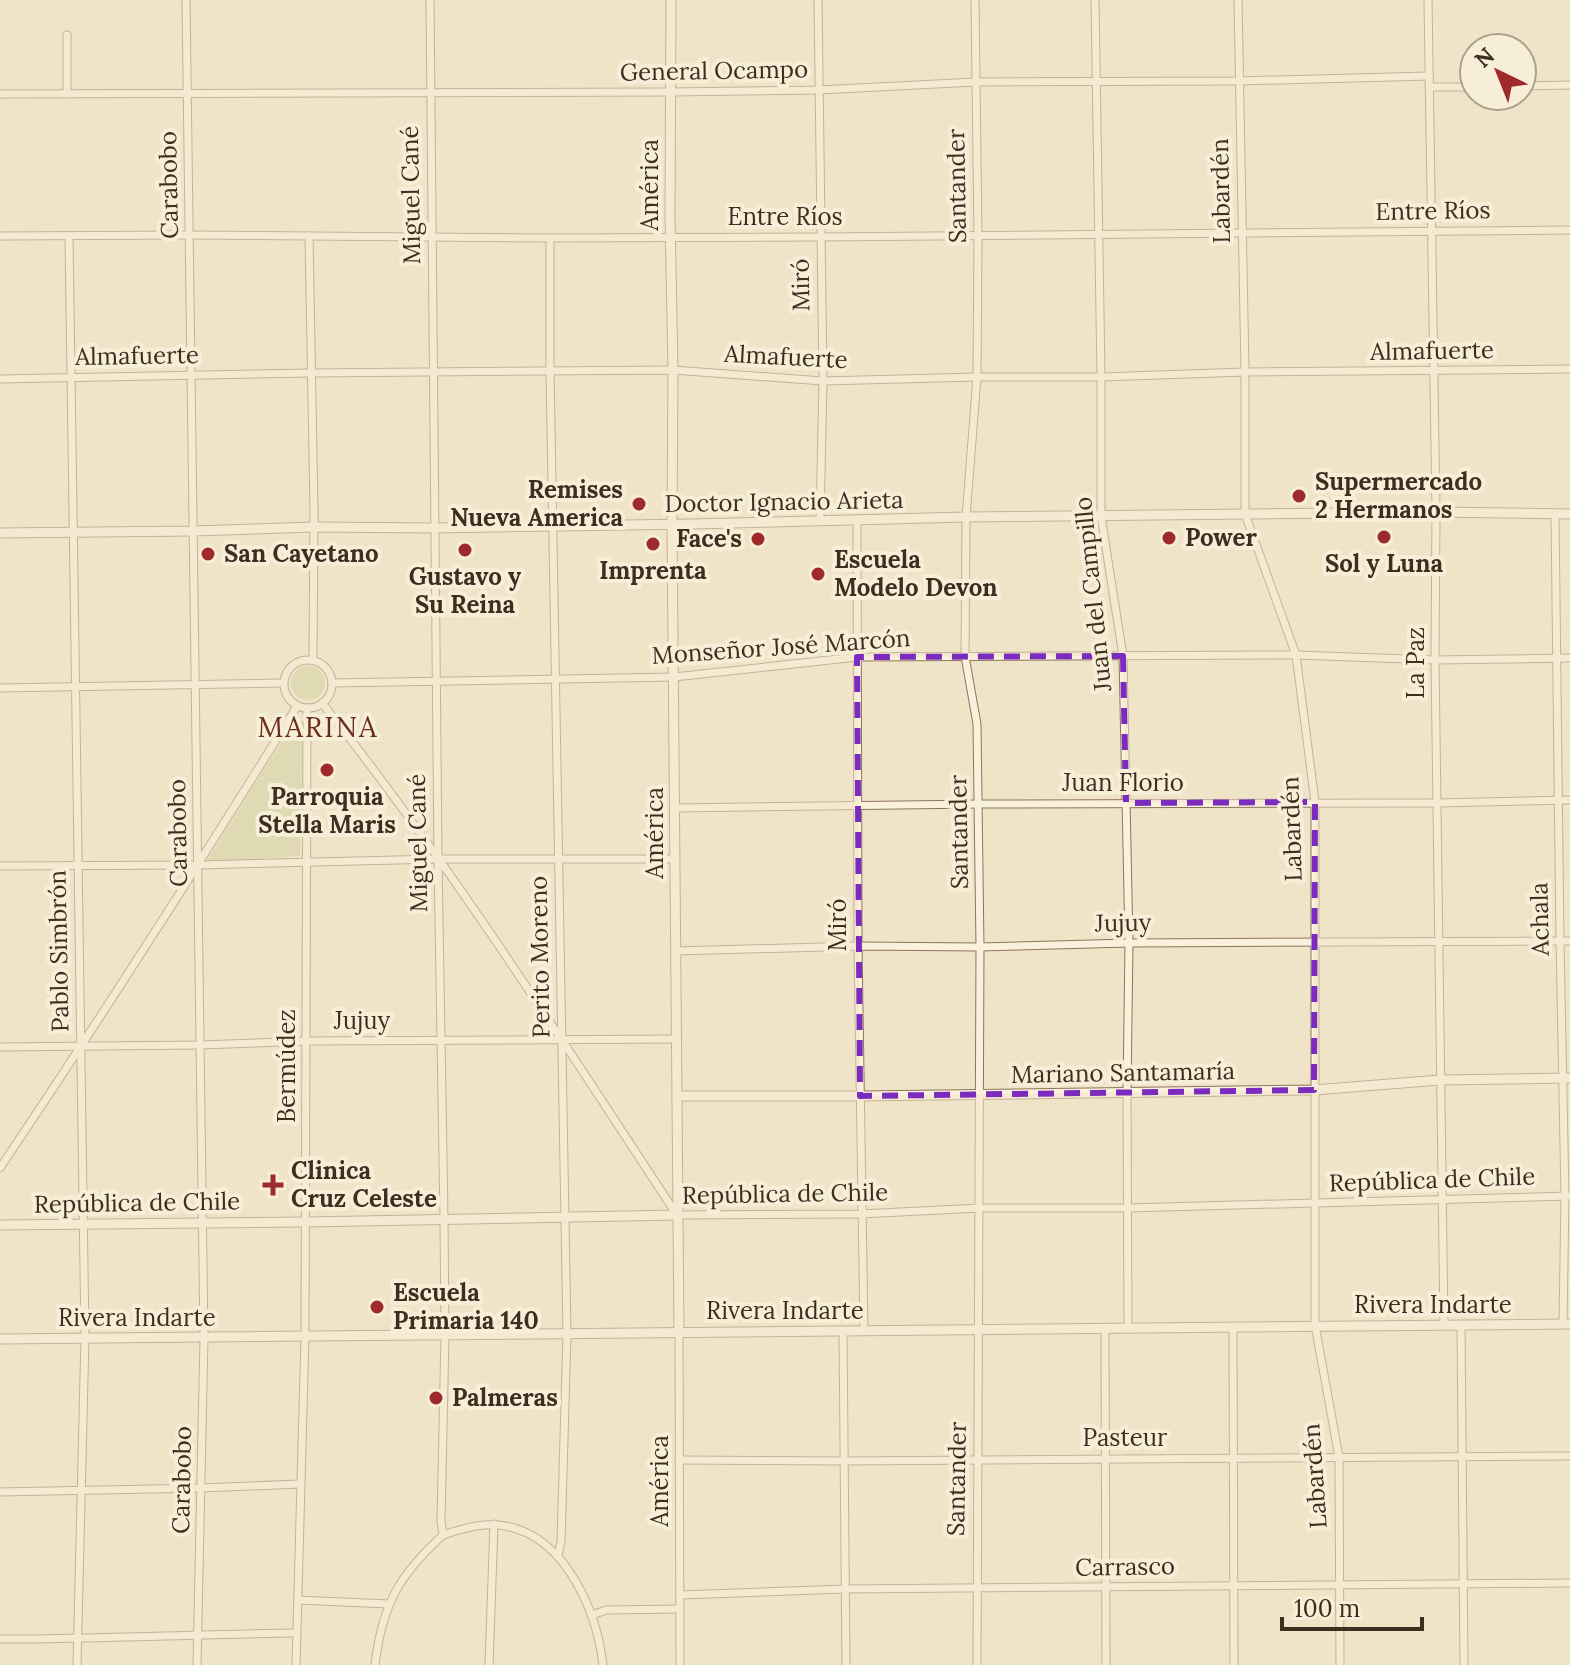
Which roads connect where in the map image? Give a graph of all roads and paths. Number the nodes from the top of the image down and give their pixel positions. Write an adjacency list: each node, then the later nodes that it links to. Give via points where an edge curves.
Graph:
1 (186, 0): 23 (street, Carabobo)
2 (430, 0): 20 (street, Miguel Cané)
3 (671, 0): 19 (street, América)
4 (818, 0): 18 (street, Miró)
5 (975, 0): 12 (street, Santander)
6 (1095, 0): 13 (street, Juan del Campillo)
7 (1238, 0): 11 (street, Labardén)
8 (1428, 0): 10 (street, La Paz)
9 (67, 35): 22 (street)
10 (1429, 76): 11 (street, General Ocampo); 16 (street, La Paz)
11 (1238, 81): 13 (street, General Ocampo); 26 (street, Labardén)
12 (975, 82): 13 (street, General Ocampo); 18 (street, General Ocampo); 32 (street, Santander)
13 (1097, 82): 33 (street, Juan del Campillo)
14 (1570, 85): 15 (street)
15 (1538, 86)
16 (1429, 87): 17 (street); 24 (street, La Paz)
17 (1458, 87)
18 (819, 90): 19 (street, General Ocampo); 35 (street, Miró)
19 (671, 92): 20 (street, General Ocampo); 34 (street, América)
20 (430, 93): 23 (street, General Ocampo); 31 (street, Miguel Cané)
21 (0, 94): 22 (street, General Ocampo)
22 (67, 94): 23 (street, General Ocampo)
23 (187, 94): 27 (street, Carabobo)
24 (1431, 230): 25 (street, Entre Ríos); 26 (street, Entre Ríos); 40 (street, La Paz)
25 (1570, 230)
26 (1242, 234): 33 (street, Entre Ríos); 42 (street, Labardén)
27 (190, 235): 29 (street, Entre Ríos); 30 (street, Entre Ríos); 44 (street, Carabobo)
28 (0, 236): 29 (street, Entre Ríos)
29 (69, 236): 47 (street, Pablo Simbrón)
30 (309, 236): 31 (street, Entre Ríos); 43 (street)
31 (432, 236): 36 (street, Entre Ríos); 41 (street, Miguel Cané)
32 (978, 236): 33 (street, Entre Ríos); 35 (street, Entre Ríos); 45 (street, Santander)
33 (1099, 236): 46 (street, Juan del Campillo)
34 (670, 237): 35 (street, Entre Ríos); 36 (street, Entre Ríos); 38 (street, América)
35 (820, 237): 49 (street, Miró)
36 (550, 238): 39 (street, Perito Moreno)
37 (1570, 369): 40 (street, Almafuerte)
38 (673, 370): 39 (street, Almafuerte); 49 (street, Almafuerte); 58 (street, América)
39 (550, 371): 41 (street, Almafuerte); 59 (street, Perito Moreno)
40 (1434, 371): 42 (street, Almafuerte); 50 (street, La Paz)
41 (433, 372): 43 (street, Almafuerte); 61 (street, Miguel Cané)
42 (1245, 372): 46 (street, Almafuerte); 51 (street, Labardén)
43 (311, 373): 44 (street, Almafuerte); 60 (street)
44 (191, 376): 47 (street, Almafuerte); 62 (street, Carabobo)
45 (977, 377): 46 (street, Almafuerte); 49 (street, Almafuerte); 55 (street, Santander)
46 (1101, 377): 54 (street, Juan del Campillo)
47 (71, 378): 48 (street, Almafuerte); 63 (street, Pablo Simbrón)
48 (0, 379)
49 (823, 381): 56 (street, Miró)
50 (1436, 512): 51 (street, Doctor Ignacio Arieta); 52 (street, Doctor Ignacio Arieta); 72 (street, La Paz)
51 (1245, 514): 54 (street, Doctor Ignacio Arieta); 65 (street, Labardén)
52 (1555, 514): 53 (street, Doctor Ignacio Arieta); 70 (street, Achala)
53 (1570, 514)
54 (1101, 516): 55 (street, Doctor Ignacio Arieta); 67 (street, Juan del Campillo)
55 (966, 517): 57 (street, Doctor Ignacio Arieta); 66 (street, Santander)
56 (820, 520): 57 (street, Doctor Ignacio Arieta); 58 (street, Doctor Ignacio Arieta)
57 (857, 520): 68 (street, Miró)
58 (672, 525): 59 (street, Doctor Ignacio Arieta); 73 (street, América)
59 (553, 526): 61 (street, Doctor Ignacio Arieta); 74 (street, Perito Moreno)
60 (313, 527): 61 (street, Doctor Ignacio Arieta); 62 (street, Doctor Ignacio Arieta); 71 (street)
61 (434, 528): 75 (street, Miguel Cané)
62 (193, 531): 63 (street, Doctor Ignacio Arieta); 78 (street, Carabobo)
63 (72, 532): 64 (street, Doctor Ignacio Arieta); 79 (street, Pablo Simbrón)
64 (0, 533)
65 (1296, 655): 67 (street, Monseñor José Marcón); 72 (street, Monseñor José Marcón); 85 (street, Labardén)
66 (965, 656): 67 (street, Monseñor José Marcón); 68 (street, Monseñor José Marcón); 88 (street, Santander, via 977,724)
67 (1123, 656): 86 (street, Juan del Campillo)
68 (857, 657): 73 (street, Monseñor José Marcón); 89 (street, Miró)
69 (1570, 658): 70 (street, Monseñor José Marcón)
70 (1557, 659): 72 (street, Monseñor José Marcón); 83 (street, Achala)
71 (313, 660): 76 (street, via 290,667); 77 (street, via 327,669)
72 (1435, 660): 87 (street, La Paz)
73 (674, 677): 74 (street, Monseñor José Marcón); 90 (street, América)
74 (556, 680): 75 (street, Monseñor José Marcón); 91 (street, Perito Moreno)
75 (436, 682): 77 (street, Monseñor José Marcón); 92 (street, Miguel Cané)
76 (283, 683): 78 (street); 82 (street, via 286,695)
77 (332, 683): 81 (street)
78 (195, 684): 79 (street); 96 (street, Carabobo)
79 (76, 686): 80 (street); 95 (street, Pablo Simbrón)
80 (0, 688)
81 (322, 703): 82 (street); 92 (street)
82 (302, 707): 94 (street, Bermúdez); 96 (street)
83 (1559, 800): 84 (street, Juan Florio); 87 (street, Juan Florio); 98 (street, Achala)
84 (1570, 800)
85 (1315, 802): 86 (street, Juan Florio); 87 (street, Juan Florio); 101 (street, Labardén)
86 (1126, 803): 88 (street, Juan Florio); 100 (street, Juan del Campillo)
87 (1438, 803): 102 (street, La Paz)
88 (978, 804): 89 (street, Juan Florio); 104 (street, Santander)
89 (857, 806): 90 (street, Juan Florio); 103 (street, Miró)
90 (675, 808): 93 (street, América)
91 (558, 858): 92 (street); 93 (street); 107 (street, Perito Moreno)
92 (438, 859): 94 (street); 107 (street); 109 (street, Miguel Cané)
93 (676, 859): 105 (street, América)
94 (307, 862): 96 (street); 108 (street, Bermúdez)
95 (77, 864): 96 (street); 97 (street); 112 (street, Pablo Simbrón)
96 (198, 865): 110 (street, Carabobo); 112 (street)
97 (0, 866)
98 (1560, 941): 99 (street, Jujuy); 102 (street, Jujuy); 113 (street, Achala)
99 (1570, 941)
100 (1129, 943): 101 (street, Jujuy); 104 (street, Jujuy); 116 (street, Juan del Campillo)
101 (1315, 943): 102 (street, Jujuy); 115 (street, Labardén)
102 (1438, 943): 114 (street, La Paz)
103 (858, 946): 104 (street, Jujuy); 105 (street, Jujuy); 119 (street, Miró)
104 (980, 947): 117 (street, Santander)
105 (676, 951): 106 (street, América)
106 (677, 1039): 107 (street, Jujuy); 118 (street, América)
107 (562, 1040): 109 (street, Jujuy); 127 (street); 129 (street, Perito Moreno)
108 (307, 1041): 109 (street, Jujuy); 110 (street, Jujuy); 131 (street, Bermúdez)
109 (442, 1041): 128 (street, Miguel Cané)
110 (200, 1045): 112 (street, Jujuy); 130 (street, Carabobo)
111 (0, 1047): 112 (street, Jujuy)
112 (81, 1047): 120 (street); 132 (street, Pablo Simbrón)
113 (1566, 1078): 114 (street, Mariano Santamaría); 121 (street, Achala)
114 (1440, 1080): 115 (street, Mariano Santamaría); 122 (street, La Paz)
115 (1314, 1090): 116 (street, Mariano Santamaría); 123 (street, Labardén)
116 (1127, 1093): 117 (street, Mariano Santamaría); 125 (street, Juan del Campillo)
117 (979, 1095): 119 (street, Mariano Santamaría); 124 (street, Santander)
118 (677, 1096): 119 (street, Mariano Santamaría); 127 (street, América)
119 (860, 1096): 126 (street, Miró)
120 (0, 1168)
121 (1568, 1196): 122 (street, República de Chile); 134 (street, Achala)
122 (1441, 1198): 123 (street, República de Chile); 136 (street, La Paz)
123 (1314, 1203): 125 (street, República de Chile); 135 (street, Labardén)
124 (980, 1208): 125 (street, República de Chile); 126 (street, República de Chile); 141 (street, Santander)
125 (1128, 1208): 139 (street, Juan del Campillo)
126 (861, 1214): 127 (street, República de Chile); 143 (street, Miró)
127 (677, 1215): 129 (street, República de Chile); 144 (street, América)
128 (444, 1218): 129 (street, República de Chile); 131 (street, República de Chile); 146 (street, Miguel Cané)
129 (564, 1218): 145 (street, Perito Moreno)
130 (203, 1222): 131 (street, República de Chile); 132 (street, República de Chile); 149 (street, Carabobo)
131 (306, 1222): 147 (street, Bermúdez)
132 (82, 1223): 133 (street, República de Chile); 148 (street, Pablo Simbrón)
133 (0, 1225)
134 (1566, 1324): 137 (street, Rivera Indarte)
135 (1315, 1325): 136 (street, Rivera Indarte); 138 (street, Rivera Indarte); 153 (street, Labardén)
136 (1444, 1325): 137 (street, Rivera Indarte)
137 (1461, 1325): 151 (street)
138 (1233, 1327): 139 (street, Rivera Indarte); 155 (street)
139 (1128, 1328): 140 (street, Rivera Indarte)
140 (1105, 1329): 141 (street, Rivera Indarte); 154 (street)
141 (977, 1330): 143 (street, Rivera Indarte); 156 (street, Santander)
142 (843, 1331): 143 (street, Rivera Indarte); 144 (street, Rivera Indarte); 158 (street)
143 (864, 1331)
144 (679, 1332): 145 (street, Rivera Indarte); 157 (street, América)
145 (567, 1334): 146 (street, Rivera Indarte); 165 (street, Perito Moreno)
146 (445, 1335): 147 (street, Rivera Indarte); 164 (street, Miguel Cané)
147 (305, 1336): 149 (street, Rivera Indarte); 159 (street, Bermúdez)
148 (85, 1337): 149 (street, Rivera Indarte); 150 (street, Rivera Indarte); 161 (street, Pablo Simbrón)
149 (204, 1338): 160 (street, Carabobo)
150 (0, 1339)
151 (1462, 1455): 152 (street, Pasteur); 153 (street, Pasteur); 166 (street)
152 (1570, 1456)
153 (1339, 1457): 155 (street, Pasteur); 168 (street, Labardén)
154 (1105, 1458): 155 (street, Pasteur); 156 (street, Pasteur); 170 (street)
155 (1232, 1458): 169 (street)
156 (978, 1459): 158 (street, Pasteur); 172 (street, Santander)
157 (679, 1460): 158 (street, Pasteur); 173 (street, América)
158 (844, 1461): 171 (street)
159 (300, 1484): 160 (street); 174 (street, Bermúdez)
160 (202, 1488): 161 (street); 179 (street, Carabobo)
161 (81, 1490): 162 (street); 181 (street, Pablo Simbrón)
162 (0, 1492)
163 (494, 1524): 164 (street); 165 (street, via 519,1529); 186 (street)
164 (443, 1535): 175 (street, via 407,1572)
165 (558, 1555): 177 (street)
166 (1463, 1583): 167 (street, Carrasco); 168 (street, Carrasco); 194 (street)
167 (1570, 1583)
168 (1340, 1585): 169 (street, Carrasco); 193 (street, Labardén)
169 (1234, 1586): 170 (street, Carrasco); 192 (street)
170 (1106, 1587): 172 (street, Carrasco); 191 (street)
171 (845, 1589): 172 (street, Carrasco); 173 (street, Carrasco); 189 (street)
172 (976, 1589): 190 (street, Santander)
173 (680, 1595): 176 (street, América)
174 (298, 1600): 175 (street); 178 (street, Bermúdez)
175 (388, 1604): 185 (street)
176 (680, 1609): 177 (street, via 606,1610); 188 (street, América)
177 (592, 1615): 187 (street)
178 (297, 1633): 179 (street); 184 (street, Bermúdez)
179 (198, 1634): 181 (street); 183 (street, Carabobo)
180 (0, 1639): 181 (street)
181 (79, 1639): 182 (street, Pablo Simbrón)
182 (77, 1665)
183 (197, 1665)
184 (296, 1665)
185 (375, 1665)
186 (489, 1665)
187 (603, 1665)
188 (680, 1665)
189 (846, 1665)
190 (977, 1665)
191 (1106, 1665)
192 (1234, 1665)
193 (1340, 1665)
194 (1464, 1665)

